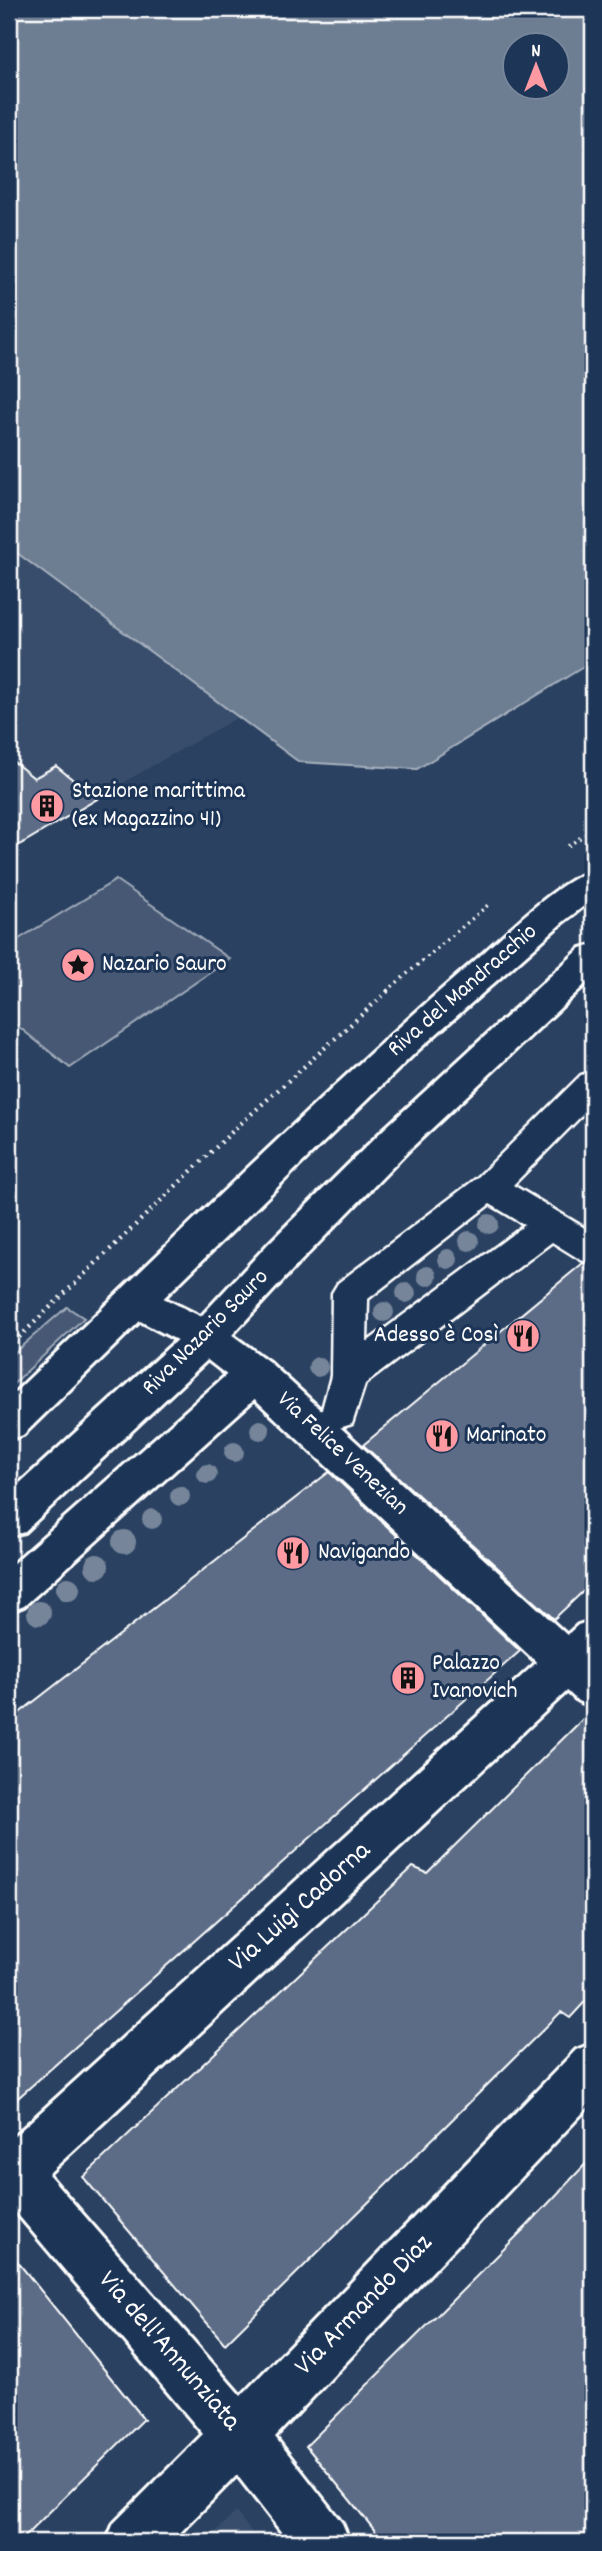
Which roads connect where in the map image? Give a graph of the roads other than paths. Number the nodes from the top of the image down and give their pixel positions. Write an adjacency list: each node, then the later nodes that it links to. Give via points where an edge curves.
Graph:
1 (593, 883): 7 (street, Riva del Mandracchio, via 404,1042)
2 (593, 957): 8 (street, Riva Nazario Sauro, via 397,1139)
3 (593, 1084): 4 (street)
4 (488, 1187): 5 (street); 10 (street, via 337,1285)
5 (551, 1224): 6 (street); 10 (street)
6 (593, 1250)
7 (137, 1301): 8 (street, Via Felice Venezian); 12 (street)
8 (206, 1337): 9 (street, Via Felice Venezian); 13 (street, Riva Nazario Sauro)
9 (255, 1374): 14 (street); 15 (street, Via Felice Venezian)
10 (349, 1376): 11 (street)
11 (340, 1413)
12 (9, 1423)
13 (9, 1519)
14 (9, 1593)
15 (585, 1663): 17 (street, Via Luigi Cadorna)
16 (593, 2067): 18 (street, Via Armando Diaz)
17 (10, 2171): 18 (street, Via dell'Annunziata)
18 (240, 2436): 19 (street, Via Armando Diaz); 20 (street, Via dell'Annunziata)
19 (133, 2542)
20 (323, 2542)

